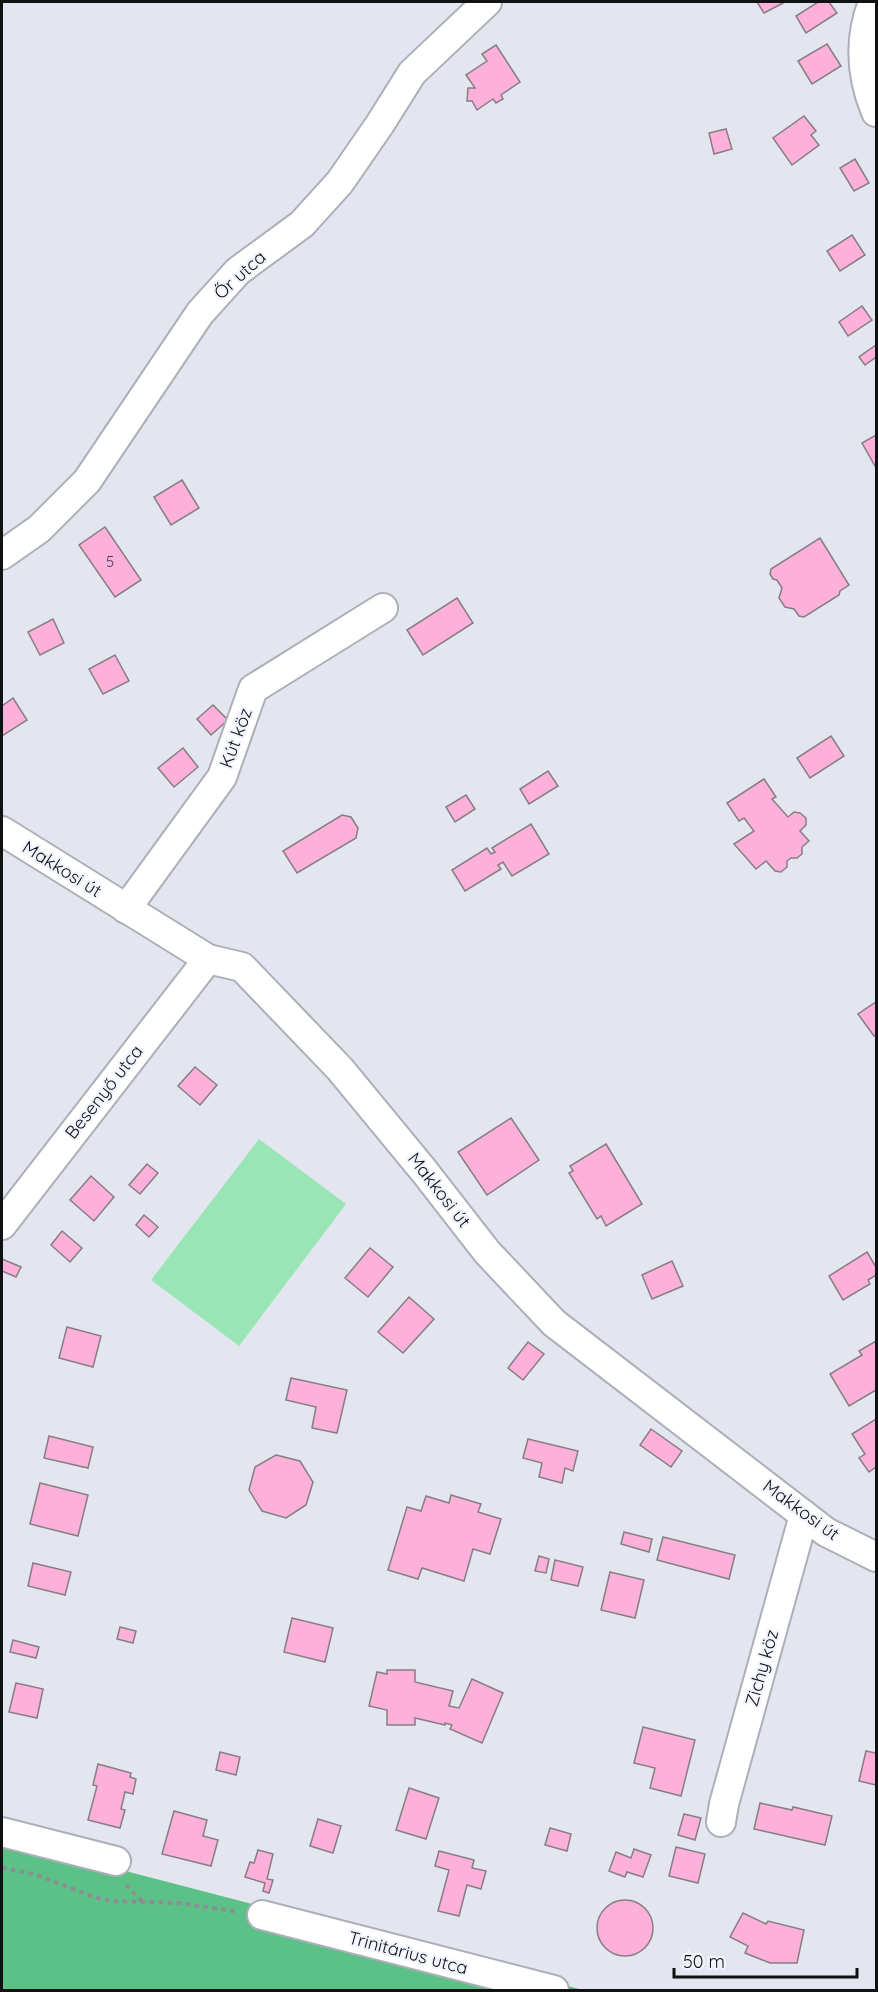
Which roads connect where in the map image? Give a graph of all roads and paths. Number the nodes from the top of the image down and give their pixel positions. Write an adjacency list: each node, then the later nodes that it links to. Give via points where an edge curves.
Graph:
1 (487, 2): 4 (street, Őr utca, via 412,73 340,182 310,216 238,271 200,313 87,481 39,529)
2 (873, 2): 3 (street, via 867,18 864,66)
3 (876, 112)
4 (2, 555)
5 (383, 608): 7 (street, Kút köz, via 254,689 222,777)
6 (2, 831): 7 (street, Makkosi út)
7 (126, 909): 8 (street, Makkosi út)
8 (208, 959): 9 (street, Besenyő utca); 10 (street, Makkosi út, via 242,967 332,1061 487,1252 554,1323)
9 (2, 1225)
10 (804, 1515): 11 (street, Makkosi út, via 826,1532); 12 (street, Zichy köz)
11 (876, 1557)
12 (721, 1822)
13 (2, 1832): 14 (street)
14 (116, 1861)
15 (2, 1868): 16 (path, via 34,1874 111,1900 180,1903)
16 (262, 1915): 17 (street, Trinitárius utca)
17 (554, 1990)

